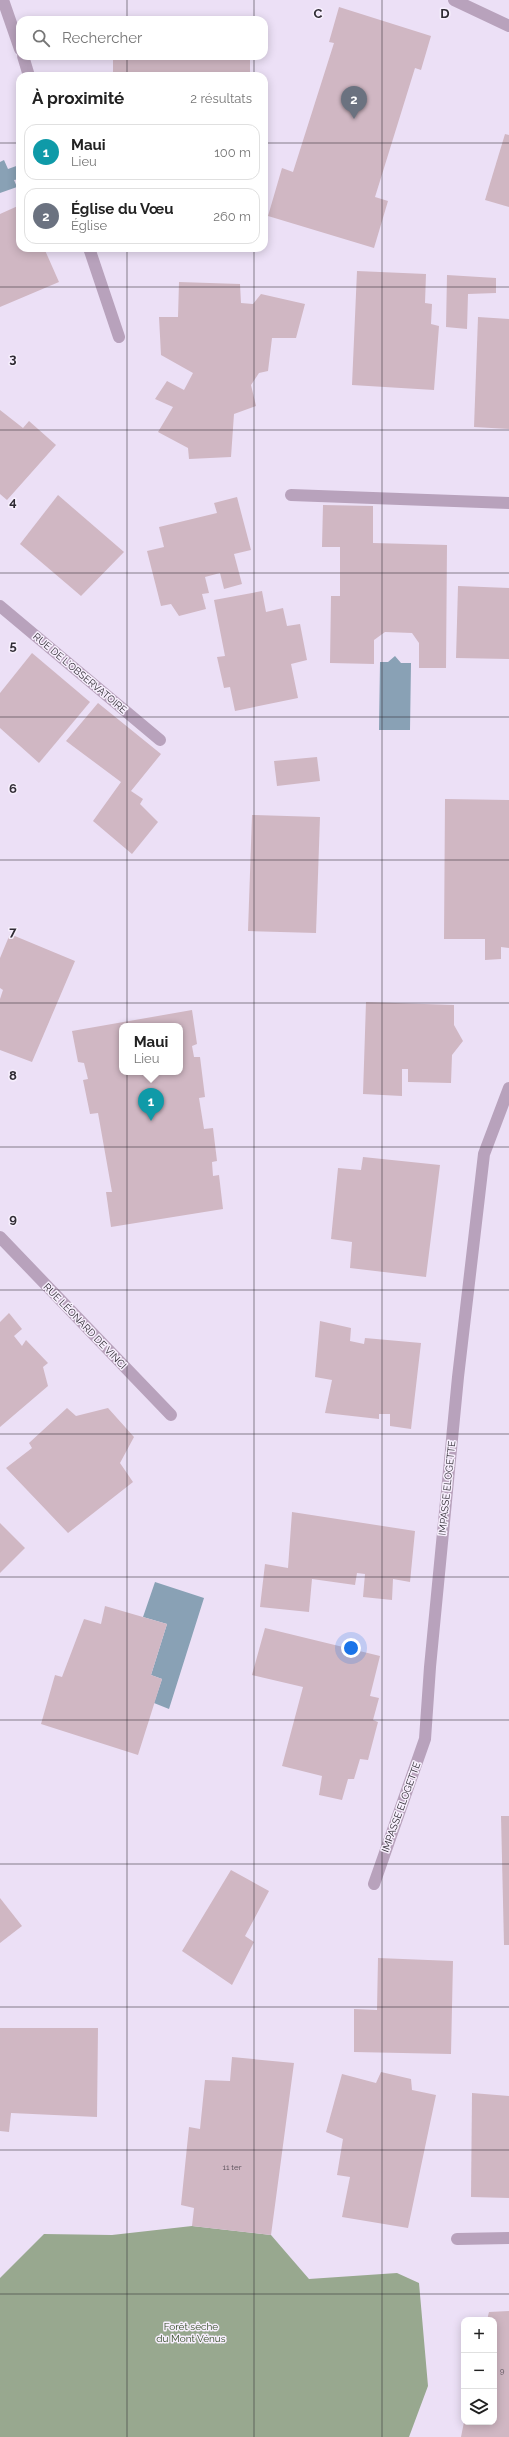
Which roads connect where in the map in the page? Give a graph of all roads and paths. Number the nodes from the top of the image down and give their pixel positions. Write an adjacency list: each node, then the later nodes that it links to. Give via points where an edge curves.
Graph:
1 (3, 0): 4 (street)
2 (454, 0): 3 (street)
3 (509, 26)
4 (16, 37)
5 (23, 60): 6 (street)
6 (28, 72)
7 (90, 252): 8 (street)
8 (119, 337)
9 (291, 495): 10 (street)
10 (509, 503)
11 (0, 606): 12 (street, RUE DE L'OBSERVATOIRE)
12 (160, 740)
13 (509, 1088): 16 (street, IMPASSE ELOGETTE, via 484,1154 482,1169 458,1384 425,1740)
14 (0, 1238): 15 (street, RUE LÉONARD DE VINCI)
15 (171, 1415)
16 (374, 1884)
17 (509, 2238): 18 (street)
18 (457, 2239)

